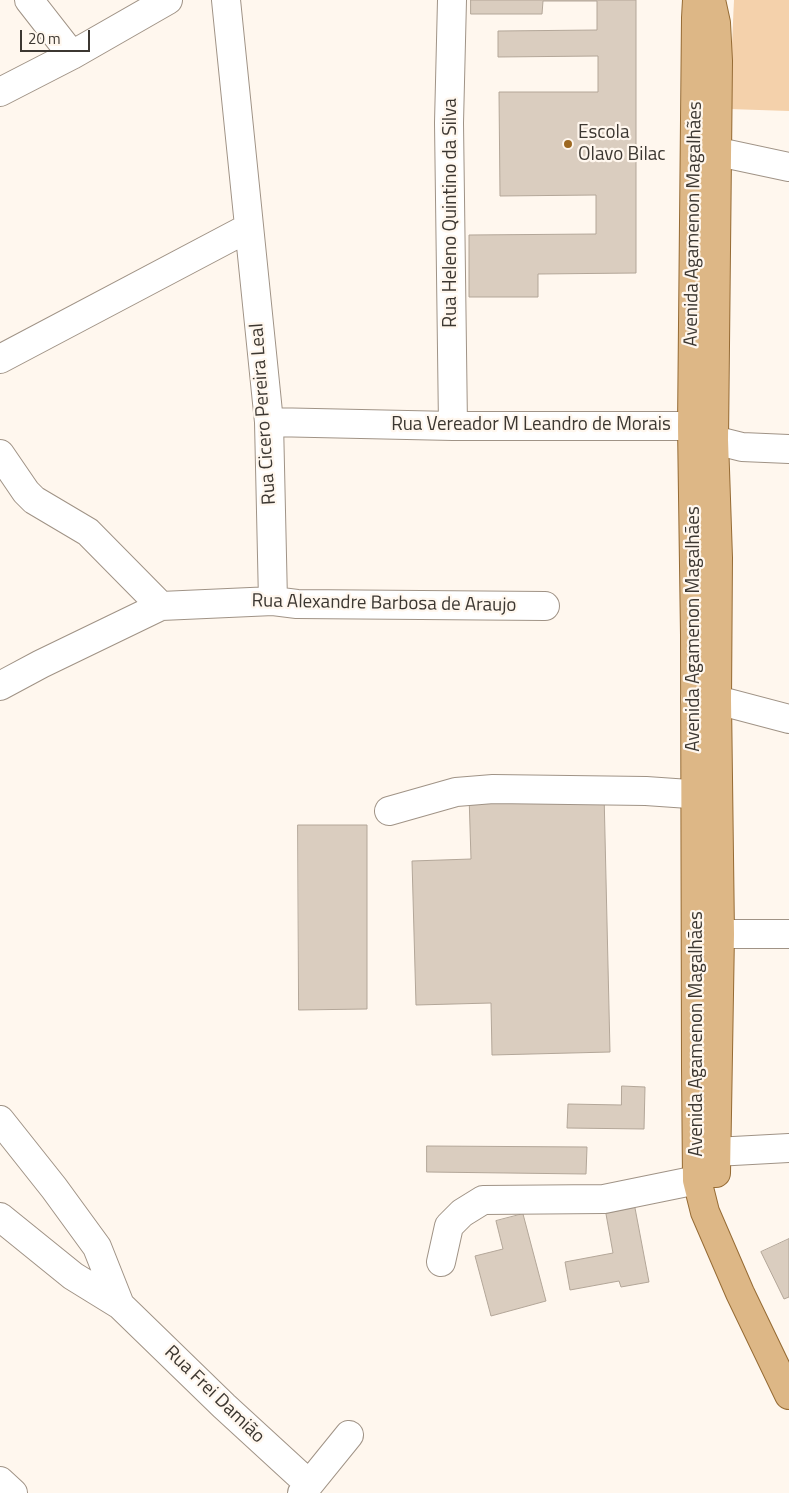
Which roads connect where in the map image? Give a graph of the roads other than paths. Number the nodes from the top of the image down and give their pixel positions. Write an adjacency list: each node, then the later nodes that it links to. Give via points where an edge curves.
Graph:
1 (30, 0): 7 (street)
2 (168, 0): 7 (street)
3 (226, 0): 11 (street, Rua Cicero Pereira Leal)
4 (452, 0): 14 (street, Rua Heleno Quintino da Silva, via 449,123)
5 (697, 0): 9 (main road, Avenida Agamenon Magalhães)
6 (711, 0): 9 (main road, Avenida Agamenon Magalhães, via 718,61)
7 (72, 55): 8 (street)
8 (0, 92)
9 (706, 149): 10 (street); 15 (main road, Avenida Agamenon Magalhães)
10 (789, 167)
11 (248, 228): 12 (street); 13 (street, Rua Cicero Pereira Leal)
12 (0, 358)
13 (269, 422): 14 (street, Rua Vereador M Leandro de Morais); 18 (street, Rua Cicero Pereira Leal)
14 (453, 426): 15 (street, Rua Vereador M Leandro de Morais)
15 (703, 433): 16 (street, Rua Vereador M Leandro de Morais, via 742,446); 22 (main road, Avenida Agamenon Magalhães)
16 (789, 448)
17 (0, 454): 19 (street, via 34,500 88,532)
18 (273, 601): 19 (street, Rua Alexandre Barbosa de Araujo); 20 (street, Rua Alexandre Barbosa de Araujo, via 297,604)
19 (162, 606): 21 (street)
20 (545, 606)
21 (0, 686)
22 (706, 700): 23 (street); 24 (main road, Avenida Agamenon Magalhães)
23 (789, 719)
24 (706, 795): 25 (street, via 493,789 456,792); 26 (main road, Avenida Agamenon Magalhães)
25 (389, 811)
26 (708, 934): 27 (street); 30 (main road, Avenida Agamenon Magalhães)
27 (789, 934)
28 (0, 1120): 35 (street, Rua Frei Damião, via 97,1247)
29 (789, 1148): 30 (street)
30 (706, 1151): 31 (main road, Avenida Agamenon Magalhães); 33 (main road, Avenida Agamenon Magalhães)
31 (698, 1180): 33 (main road, Avenida Agamenon Magalhães, via 705,1212); 34 (street, via 604,1199 483,1200 448,1226)
32 (0, 1217): 35 (street, Rua Frei Damião, via 73,1276)
33 (724, 1254): 36 (main road, Avenida Agamenon Magalhães)
34 (441, 1262)
35 (120, 1305): 39 (street, Rua Frei Damião)
36 (789, 1395)
37 (349, 1435): 39 (street)
38 (0, 1481): 40 (street)
39 (306, 1489)
40 (13, 1493)

